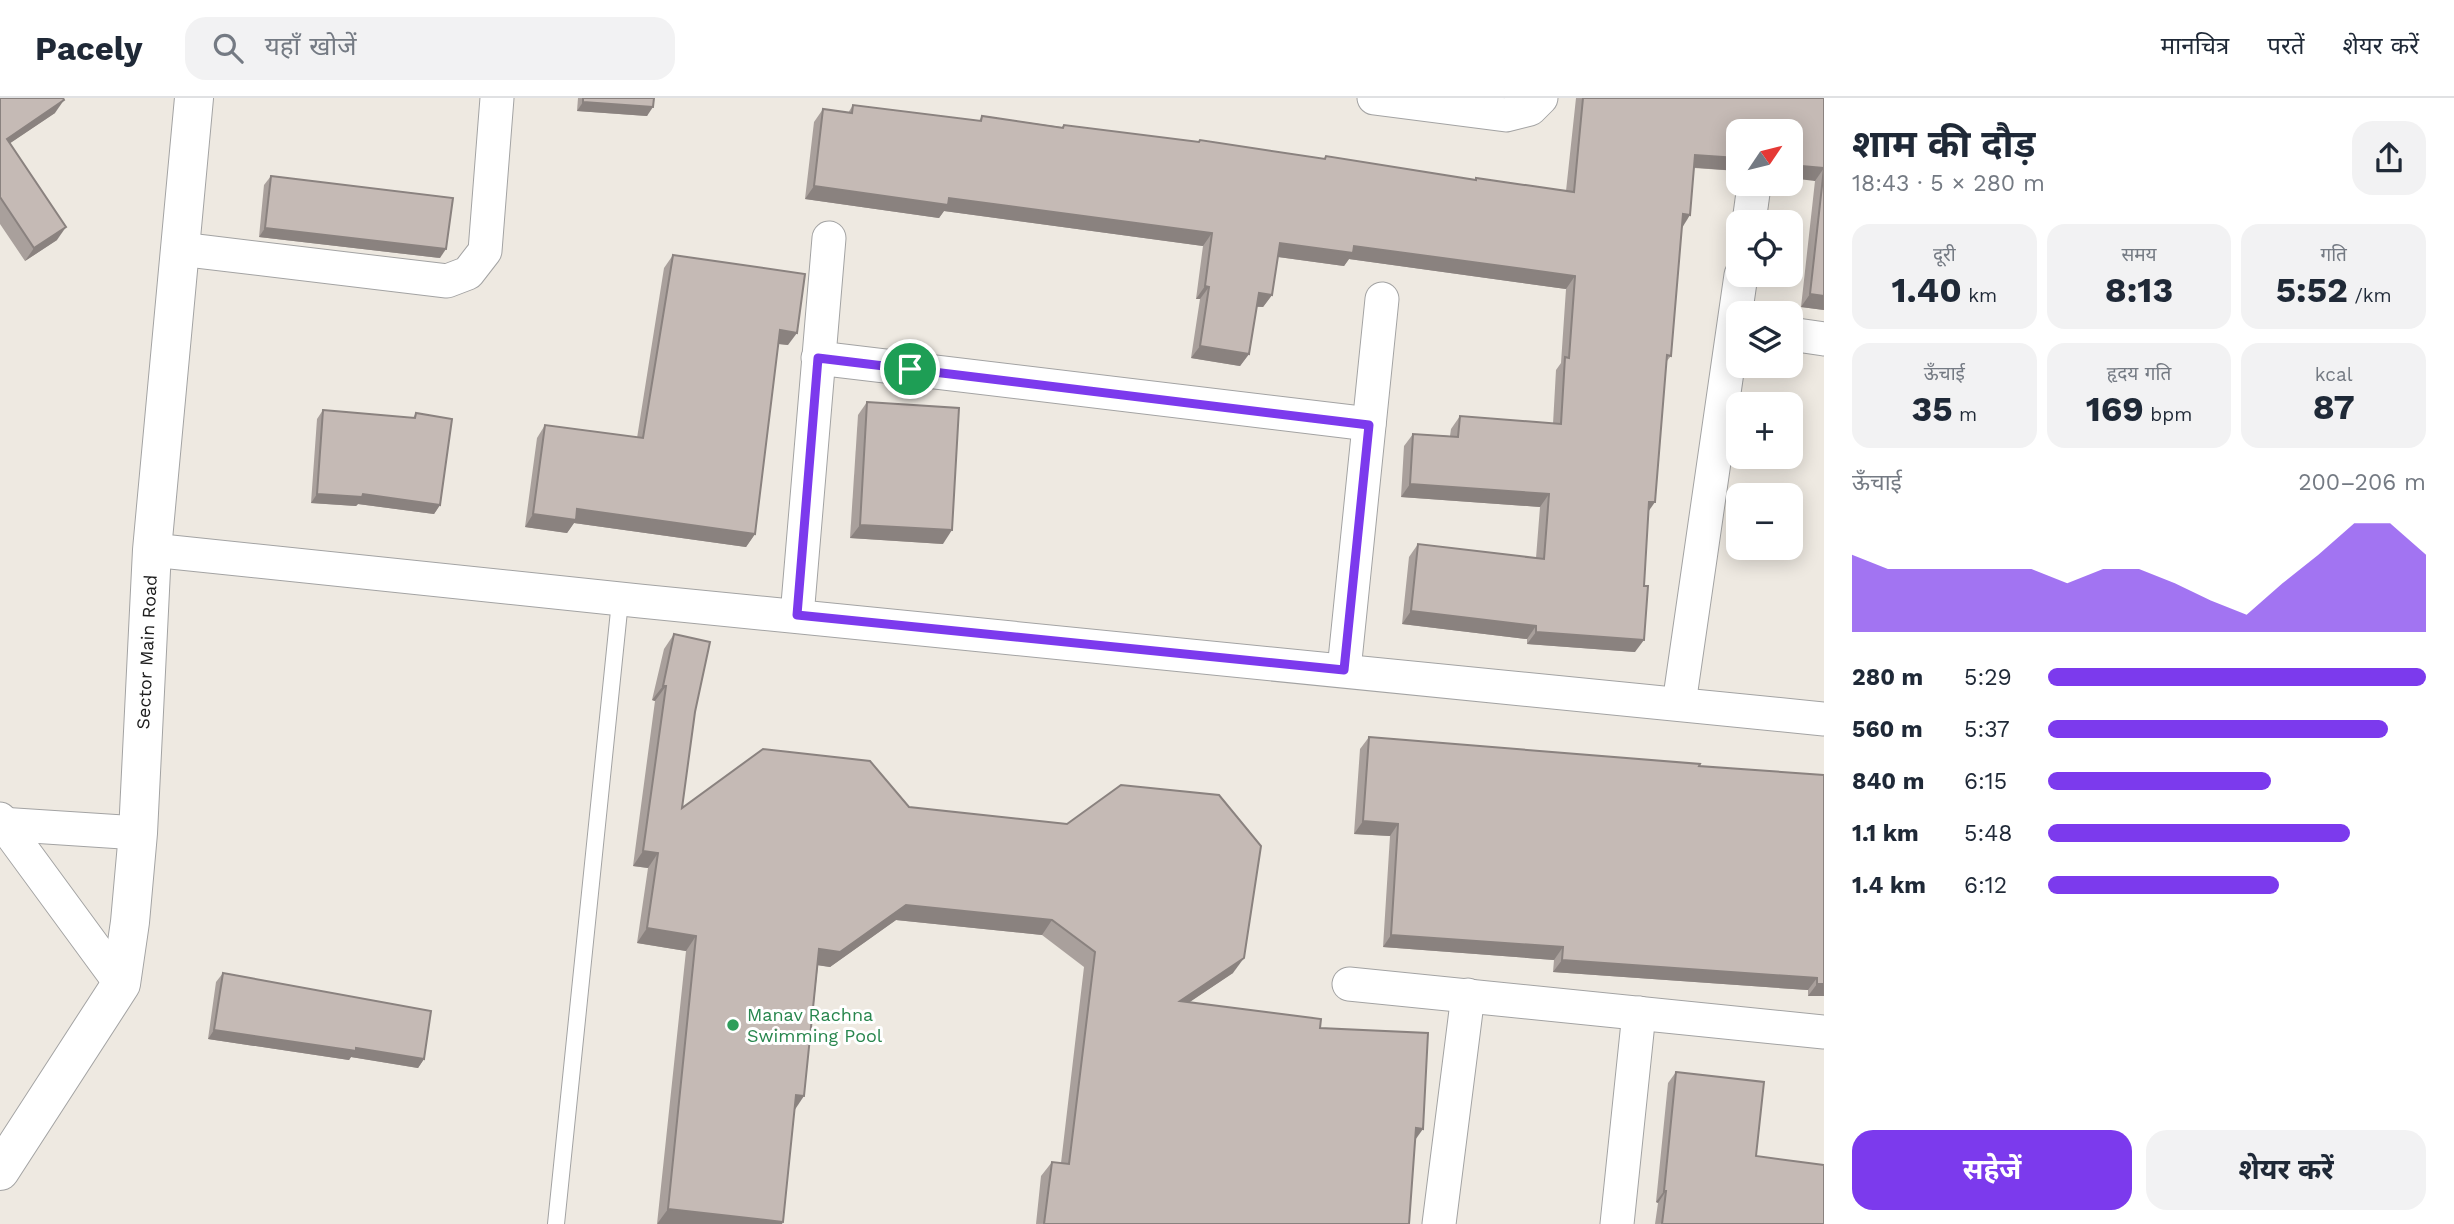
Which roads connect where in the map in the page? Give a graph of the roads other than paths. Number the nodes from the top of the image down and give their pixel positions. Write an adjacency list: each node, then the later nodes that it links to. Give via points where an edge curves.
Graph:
1 (194, 98): 6 (street, Sector Main Road)
2 (497, 98): 6 (street, via 485,251 468,273 447,281)
3 (1374, 98): 4 (street, via 1506,115 1530,109)
4 (1541, 98)
5 (829, 238): 10 (street)
6 (180, 249): 13 (street, Sector Main Road)
7 (1382, 299): 12 (street)
8 (1803, 336): 9 (street)
9 (1824, 339)
10 (818, 358): 12 (street); 15 (street)
11 (1728, 378): 17 (street)
12 (1369, 425): 16 (street)
13 (152, 550): 14 (street); 20 (street, Sector Main Road)
14 (620, 601): 15 (street); 27 (lane)
15 (797, 615): 16 (street)
16 (1344, 670): 17 (street)
17 (1679, 704): 18 (street)
18 (1824, 719)
19 (1, 823): 20 (street); 21 (street)
20 (138, 833): 21 (street, Sector Main Road)
21 (121, 984): 26 (street, Sector Main Road)
22 (1349, 984): 23 (street)
23 (1468, 995): 24 (street); 28 (street)
24 (1639, 1013): 25 (street); 29 (street)
25 (1824, 1032)
26 (0, 1171)
27 (556, 1224)
28 (1439, 1224)
29 (1617, 1224)

